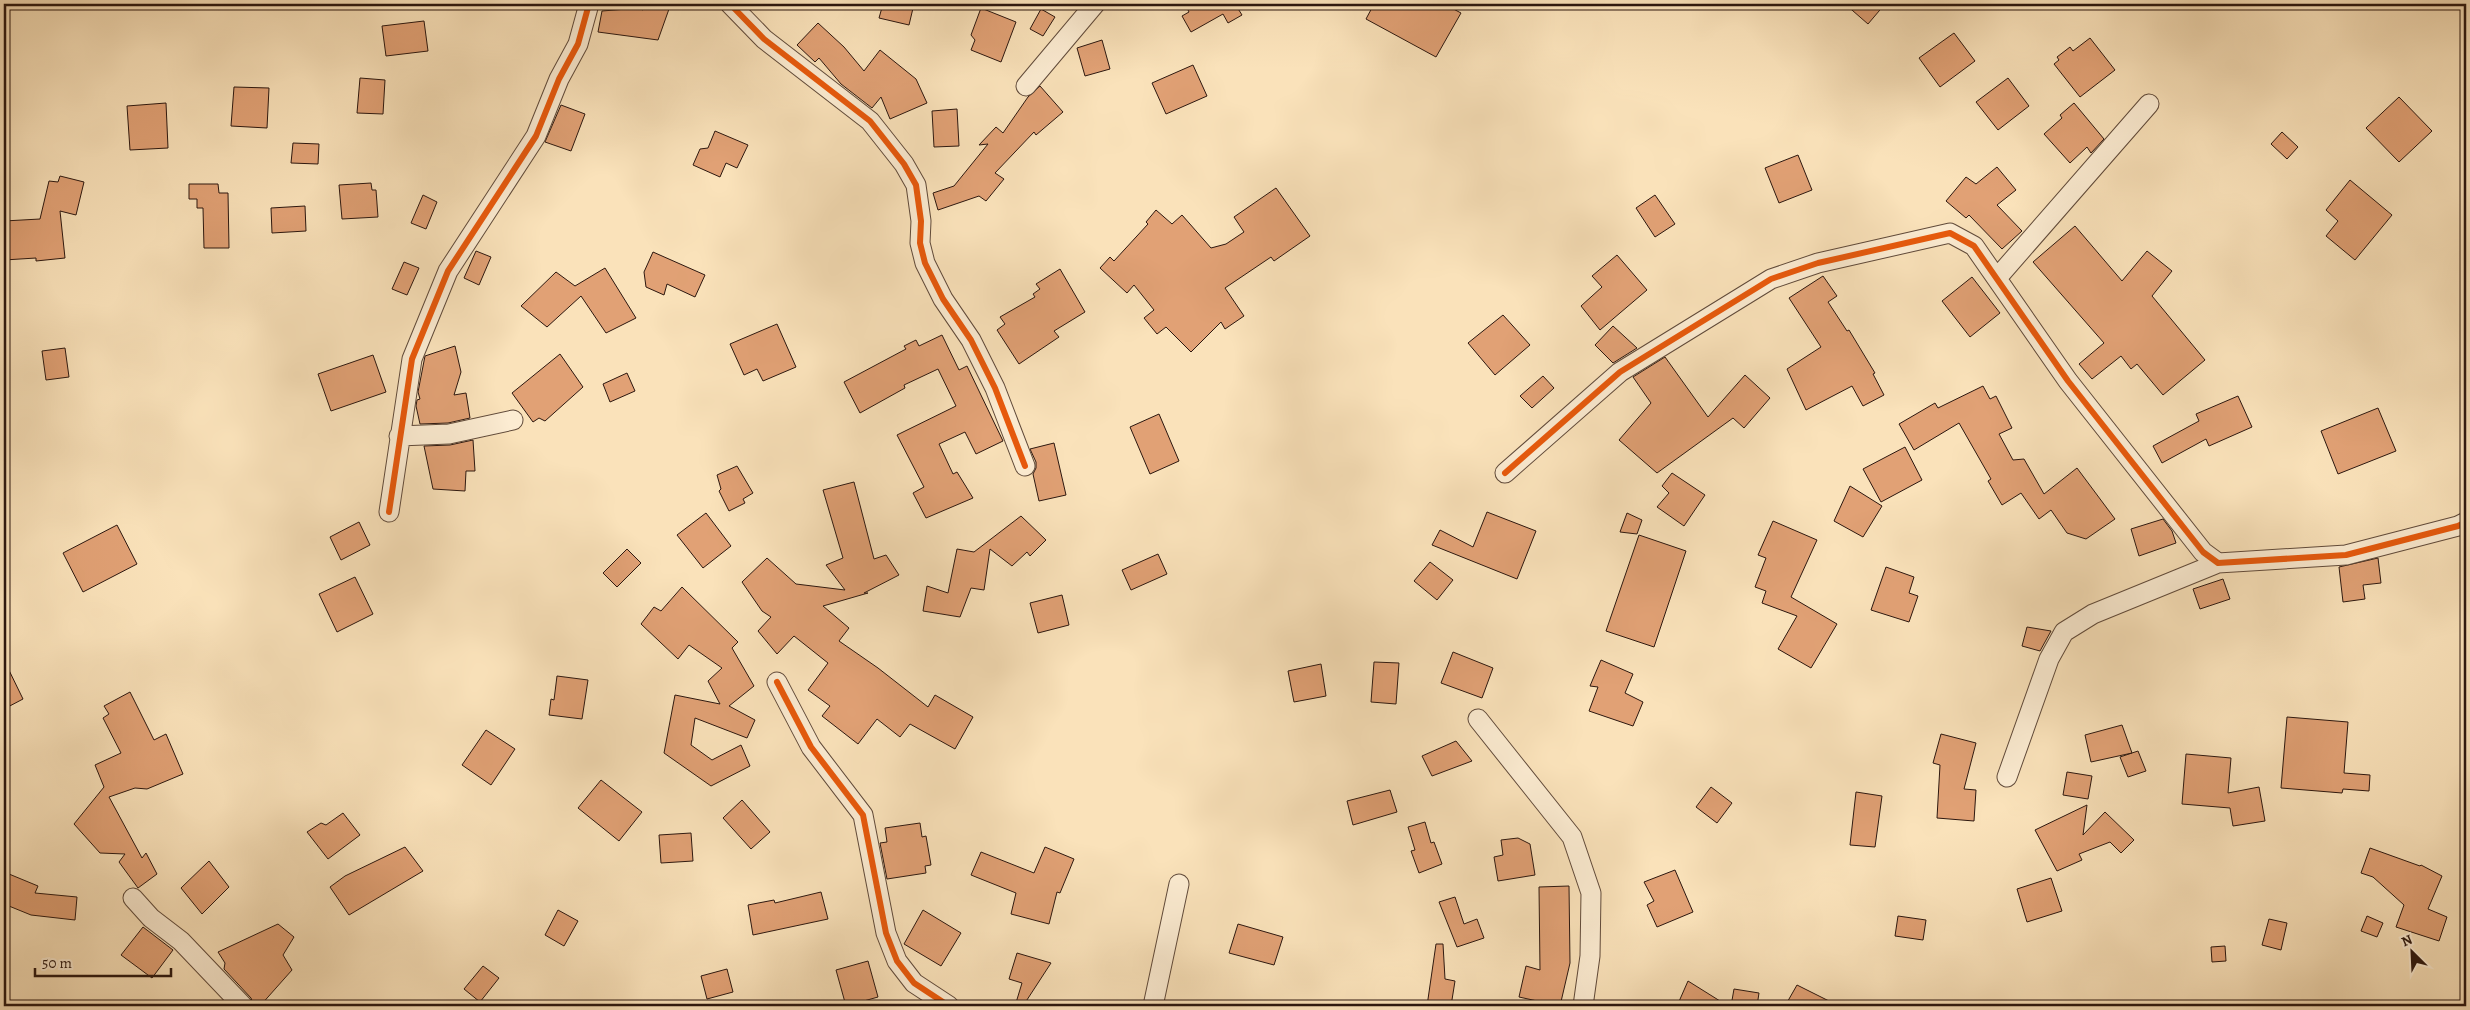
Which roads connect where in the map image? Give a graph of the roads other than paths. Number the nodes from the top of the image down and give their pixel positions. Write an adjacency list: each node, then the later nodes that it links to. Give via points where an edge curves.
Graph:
1 (589, 4): 8 (street, via 578,44 536,136 448,271 412,359)
2 (730, 4): 9 (street, via 764,39 870,121 904,164 916,185 921,221 920,243 925,263 943,300 971,340)
3 (1095, 4): 4 (street)
4 (1026, 86)
5 (2149, 104): 6 (street)
6 (1997, 278): 10 (street, via 1974,246 1950,233 1818,263 1771,279 1620,372); 13 (street, via 2068,381 2203,552)
7 (513, 420): 8 (street, via 449,434)
8 (399, 436): 11 (street)
9 (1025, 466)
10 (1505, 473)
11 (389, 512)
12 (2466, 522): 13 (street, via 2346,555)
13 (2218, 563): 16 (street, via 2093,614 2064,632 2049,659)
14 (777, 682): 20 (street, via 811,747 863,815 886,933 897,961 914,983)
15 (1478, 719): 22 (street, via 1572,837 1591,893 1590,956)
16 (2007, 777)
17 (1179, 884): 21 (street)
18 (134, 898): 19 (street, via 151,918 181,941)
19 (243, 1006)
20 (949, 1006)
21 (1153, 1006)
22 (1583, 1006)

